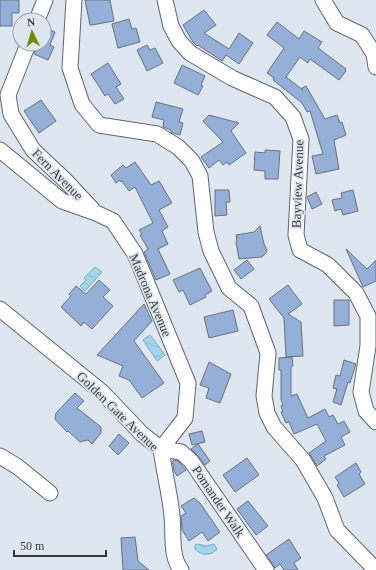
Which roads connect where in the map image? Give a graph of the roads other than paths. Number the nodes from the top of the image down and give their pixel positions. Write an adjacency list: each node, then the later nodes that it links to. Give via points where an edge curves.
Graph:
1 (45, 0): 5 (street)
2 (74, 0): 17 (street, via 70,68 82,104 98,125 157,134 178,147 192,161 200,176 206,232 211,251 228,288 251,306 268,353 264,396 267,413 274,427 303,460 325,498 337,530)
3 (165, 0): 11 (street, Bayview Avenue, via 171,26 179,41 190,53 232,78 275,97 293,117 301,139 296,235 300,250 328,265 356,293 368,316 368,346 361,392 366,411)
4 (323, 0): 7 (street, via 337,23 362,35 374,54)
5 (40, 12)
6 (25, 52): 9 (street, Fern Avenue, via 8,95 11,114 33,150)
7 (376, 67)
8 (0, 150): 9 (street, Madrona Avenue, via 62,201)
9 (96, 213): 12 (street, Madrona Avenue, via 113,221 135,254 188,383 185,418)
10 (0, 309): 12 (street, Golden Gate Avenue, via 102,392 142,434)
11 (376, 422)
12 (161, 449): 15 (street, Golden Gate Avenue, via 172,516 174,554 176,565); 16 (street, Pomander Walk, via 181,452 191,461)
13 (0, 456): 14 (street)
14 (50, 493)
15 (181, 570)
16 (266, 570)
17 (376, 570)

